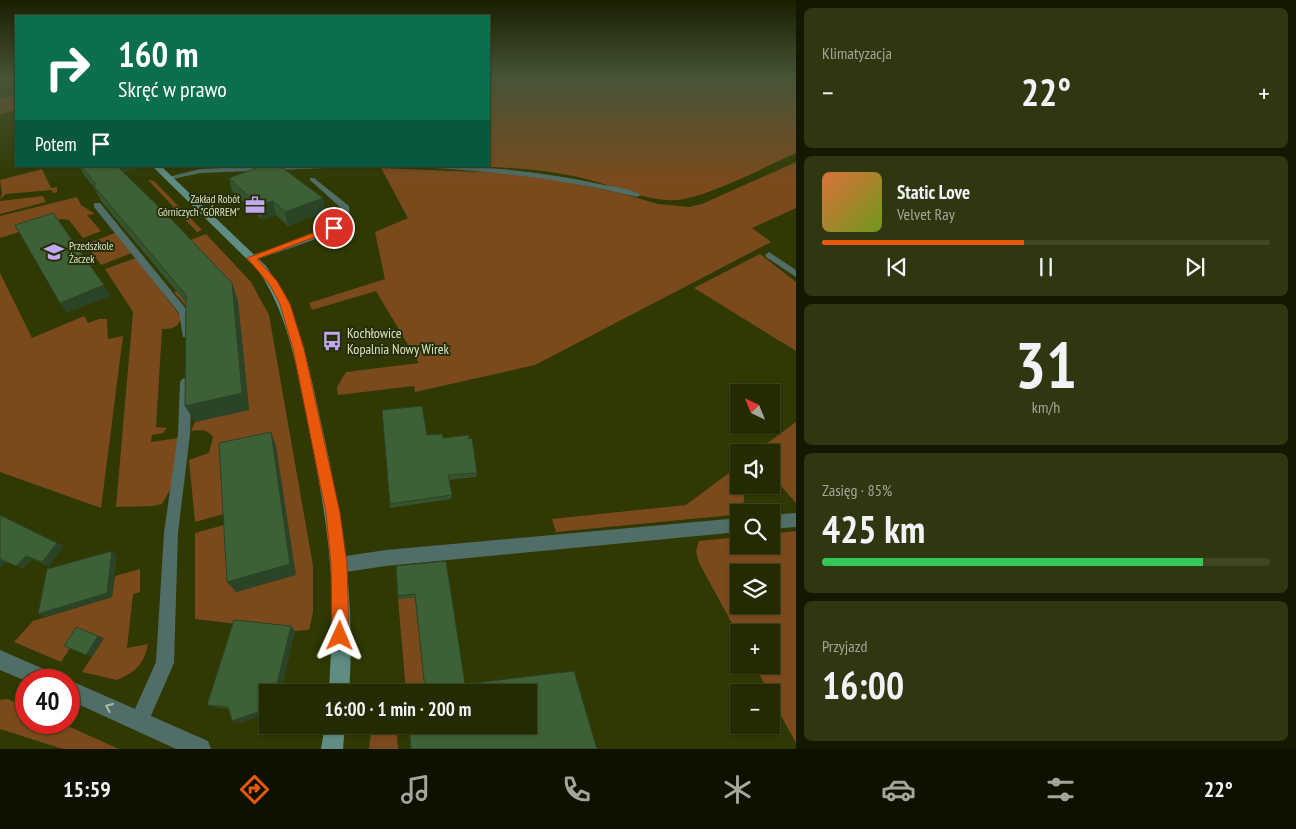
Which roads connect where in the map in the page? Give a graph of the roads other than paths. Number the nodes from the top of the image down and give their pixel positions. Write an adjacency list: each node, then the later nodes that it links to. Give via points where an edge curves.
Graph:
1 (157, 167): 4 (street)
2 (302, 167): 4 (lane, via 200,171)
3 (450, 167): 6 (lane, via 534,172)
4 (168, 178): 9 (street)
5 (312, 179): 9 (lane, via 346,208 347,216 326,231)
6 (637, 195)
7 (97, 205): 11 (lane, via 184,312 188,326)
8 (769, 255): 10 (lane)
9 (252, 258): 16 (street, via 274,283 290,316 333,513)
10 (796, 274)
11 (187, 344)
12 (186, 372): 21 (lane, via 184,434 171,533 165,664)
13 (796, 520): 14 (lane)
14 (780, 521)
15 (730, 526): 16 (lane)
16 (339, 564): 19 (street)
17 (2, 664): 18 (street)
18 (16, 669)
19 (339, 684)
20 (80, 695): 21 (street, one-way to 20)
21 (139, 720): 23 (street)
22 (334, 734): 24 (street)
23 (200, 749)
24 (332, 749)

